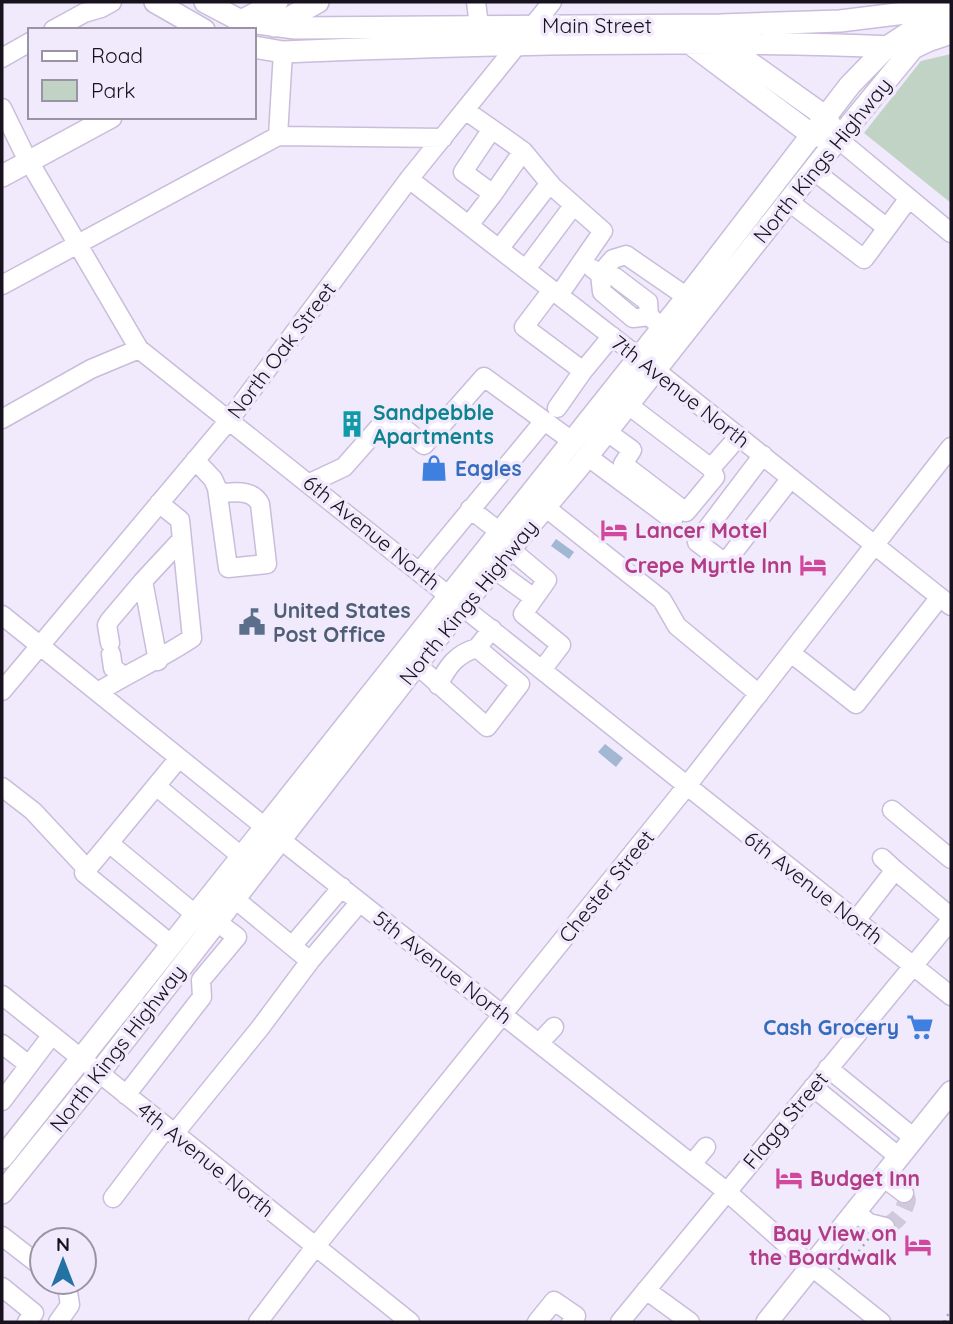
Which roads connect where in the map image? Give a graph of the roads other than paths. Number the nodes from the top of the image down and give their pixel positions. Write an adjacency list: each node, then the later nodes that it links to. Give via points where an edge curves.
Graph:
1 (112, 2): 14 (street)
2 (155, 2): 15 (main road)
3 (205, 2): 16 (main road)
4 (277, 2): 17 (main road)
5 (318, 2): 12 (main road)
6 (479, 2): 13 (street)
7 (552, 2): 11 (street, North Oak Street)
8 (951, 2): 9 (main road, Main Street)
9 (908, 6): 20 (main road, Main Street, via 840,22)
10 (951, 15): 25 (main road, North Kings Highway, via 919,26)
11 (534, 24): 13 (main road, Main Street); 20 (main road, Main Street); 22 (street, North Oak Street)
12 (276, 25): 13 (main road, Main Street); 18 (main road, Main Street)
13 (479, 25)
14 (56, 28)
15 (200, 28)
16 (238, 28)
17 (244, 28)
18 (255, 28)
19 (951, 33): 26 (main road, North Kings Highway)
20 (692, 35): 22 (main road, Main Street); 23 (main road); 35 (main road)
21 (28, 43): 28 (street)
22 (519, 43): 27 (main road, Main Street); 30 (street, North Oak Street)
23 (723, 44): 25 (main road); 31 (main road)
24 (256, 47): 27 (main road, Main Street)
25 (887, 47): 26 (main road); 31 (main road, North Kings Highway)
26 (913, 48): 38 (main road, North Kings Highway)
27 (284, 52): 36 (street)
28 (2, 58)
29 (2, 108): 40 (street, 6th Avenue North)
30 (465, 110): 34 (street); 37 (street, North Oak Street)
31 (825, 117): 35 (main road, North Kings Highway); 38 (main road)
32 (78, 119): 40 (main road)
33 (107, 119): 40 (main road)
34 (492, 129): 39 (street); 46 (street, via 463,172)
35 (812, 135): 38 (main road); 60 (main road, North Kings Highway)
36 (278, 136): 37 (street); 53 (street)
37 (443, 138): 44 (street, North Oak Street)
38 (838, 139): 42 (main road, North Kings Highway); 47 (street)
39 (523, 151): 45 (street); 46 (street)
40 (26, 156): 41 (main road); 43 (main road); 53 (street, 6th Avenue North)
41 (2, 163)
42 (813, 170): 48 (main road, North Kings Highway); 51 (street)
43 (2, 176)
44 (409, 179): 50 (street, 7th Avenue North); 69 (street, North Oak Street)
45 (550, 183): 49 (street); 54 (street)
46 (493, 194): 50 (street)
47 (909, 198): 51 (street); 52 (street)
48 (788, 201): 51 (street, via 864,259); 64 (main road, North Kings Highway)
49 (573, 206): 55 (street, via 603,232); 56 (street)
50 (469, 225): 54 (street, 7th Avenue North)
51 (887, 228)
52 (951, 233)
53 (79, 243): 58 (street); 63 (street, 6th Avenue North)
54 (499, 249): 56 (street, 7th Avenue North)
55 (583, 262): 57 (street); 59 (street)
56 (526, 269): 59 (street, 7th Avenue North)
57 (600, 274): 60 (street, via 613,259 626,255); 61 (street, via 600,287 607,297 634,318)
58 (2, 285)
59 (556, 292): 62 (street, 7th Avenue North); 65 (street, via 524,327)
60 (687, 297): 61 (main road, North Kings Highway)
61 (656, 322): 64 (main road, North Kings Highway)
62 (612, 336): 64 (street, 7th Avenue North); 65 (street)
63 (139, 349): 68 (street, via 91,369); 69 (street, 6th Avenue North)
64 (647, 363): 66 (main road, North Kings Highway); 71 (street, 7th Avenue North); 73 (main road, North Kings Highway)
65 (583, 371): 67 (street)
66 (627, 404): 70 (main road, North Kings Highway); 76 (street)
67 (551, 414): 73 (street); 78 (street, via 484,377 424,445 388,416 344,467); 82 (street)
68 (2, 419)
69 (230, 419): 75 (street, North Oak Street); 78 (street, 6th Avenue North)
70 (607, 430): 73 (main road, North Kings Highway); 76 (street, via 632,450 623,464 687,512 715,477)
71 (739, 436): 74 (street, 7th Avenue North); 76 (street)
72 (951, 447): 86 (street, Chester Street)
73 (579, 449): 80 (main road, North Kings Highway); 83 (street)
74 (764, 455): 77 (street, 7th Avenue North); 77 (street, via 697,542 725,563)
75 (195, 460): 79 (street, via 213,479); 81 (street, North Oak Street)
76 (711, 468)
77 (791, 478): 86 (street, 7th Avenue North)
78 (310, 483): 88 (street, 6th Avenue North)
79 (218, 493): 79 (street, via 228,568 267,564 257,497)
80 (537, 501): 85 (main road, North Kings Highway); 107 (street, via 662,600 677,626)
81 (159, 503): 84 (street, via 180,520); 96 (street, North Oak Street)
82 (470, 509): 85 (street); 88 (street)
83 (673, 520)
84 (182, 539): 89 (street); 99 (street, via 192,638)
85 (505, 541): 87 (main road, North Kings Highway); 90 (street); 91 (main road, North Kings Highway)
86 (875, 544): 92 (street, 7th Avenue North); 98 (street, Chester Street)
87 (494, 569): 90 (street); 91 (main road, North Kings Highway)
88 (420, 571): 91 (street, 6th Avenue North)
89 (143, 581): 99 (street); 102 (street, via 107,625 113,668)
90 (531, 583): 93 (street)
91 (456, 600): 95 (street, 6th Avenue North); 100 (main road, North Kings Highway); 113 (main road, North Kings Highway)
92 (946, 601): 98 (street, via 856,704)
93 (523, 614): 95 (street); 101 (street, via 561,645)
94 (2, 615): 96 (street, 5th Avenue North)
95 (498, 634): 97 (street); 101 (street, 6th Avenue North)
96 (39, 644): 105 (street, North Oak Street); 106 (street, 5th Avenue North)
97 (477, 648): 103 (street); 104 (street, via 453,660)
98 (791, 653): 107 (street, Chester Street)
99 (158, 661): 102 (street)
100 (417, 665): 104 (street); 113 (main road, North Kings Highway)
101 (539, 667): 103 (street); 110 (street, 6th Avenue North)
102 (124, 676): 106 (street)
103 (520, 684): 104 (street, via 487,727)
104 (438, 685)
105 (2, 691)
106 (99, 692): 108 (street, 5th Avenue North)
107 (759, 694): 110 (street, Chester Street)
108 (179, 758): 109 (street); 113 (street, 5th Avenue North)
109 (156, 786): 114 (street); 115 (street)
110 (686, 786): 124 (street, 6th Avenue North); 135 (street, Chester Street)
111 (2, 787): 118 (street, via 33,811)
112 (892, 810): 117 (street)
113 (273, 833): 115 (main road, North Kings Highway); 120 (street, 5th Avenue North); 121 (main road, North Kings Highway)
114 (109, 843): 118 (street); 123 (street)
115 (241, 856): 123 (main road, North Kings Highway)
116 (882, 858): 119 (street)
117 (951, 859)
118 (87, 869): 127 (street, via 84,873)
119 (895, 870): 124 (street); 125 (street)
120 (342, 887): 122 (street, 5th Avenue North); 128 (street)
121 (234, 899): 126 (main road, North Kings Highway); 128 (street)
122 (360, 902): 130 (street); 135 (street, 5th Avenue North)
123 (196, 915): 127 (main road, North Kings Highway)
124 (857, 919): 131 (street, 6th Avenue North)
125 (951, 919): 131 (street, Flagg Street)
126 (217, 922): 129 (main road, North Kings Highway); 132 (street, via 237,937)
127 (172, 945): 140 (main road, North Kings Highway)
128 (292, 946): 130 (street)
129 (188, 959): 132 (street); 143 (main road, North Kings Highway)
130 (310, 961): 148 (street, via 260,1028)
131 (913, 967): 134 (street, 6th Avenue North); 142 (street, Flagg Street)
132 (206, 974): 145 (street, via 201,981 202,996)
133 (2, 995): 137 (street, 4th Avenue North)
134 (951, 996)
135 (503, 1014): 138 (street, 5th Avenue North); 162 (street, Chester Street)
136 (554, 1027): 138 (street)
137 (51, 1036): 140 (street, 4th Avenue North); 141 (street)
138 (539, 1043): 153 (street, 5th Avenue North)
139 (2, 1044): 141 (street)
140 (80, 1059): 143 (street, 4th Avenue North); 152 (main road, North Kings Highway)
141 (29, 1065): 146 (street)
142 (828, 1068): 144 (street, Flagg Street); 149 (street)
143 (99, 1073): 145 (street, 4th Avenue North); 156 (main road, North Kings Highway)
144 (813, 1087): 151 (street); 155 (street, Flagg Street)
145 (126, 1095): 148 (street, 4th Avenue North)
146 (2, 1101)
147 (948, 1103): 149 (main road)
148 (170, 1131): 158 (street); 162 (street, 4th Avenue North)
149 (914, 1138): 151 (main road)
150 (706, 1147): 153 (street)
151 (899, 1157): 154 (main road)
152 (2, 1158)
153 (692, 1164): 155 (street, 5th Avenue North)
154 (883, 1177): 157 (street); 159 (main road)
155 (726, 1191): 164 (street, 5th Avenue North); 166 (street, Flagg Street)
156 (2, 1193)
157 (904, 1193)
158 (113, 1198)
159 (856, 1212): 160 (street, via 869,1223); 164 (main road)
160 (885, 1227)
161 (2, 1236): 163 (street)
162 (315, 1247): 170 (street, Chester Street); 171 (street, 4th Avenue North)
163 (28, 1256)
164 (812, 1267): 176 (main road); 177 (street, 5th Avenue North)
165 (2, 1287): 168 (street, via 34,1313)
166 (646, 1290): 174 (street, Flagg Street); 175 (street)
167 (69, 1296): 169 (street, via 70,1305)
168 (27, 1322)
169 (58, 1322)
170 (258, 1322)
171 (410, 1322)
172 (537, 1322): 173 (street, via 554,1301 576,1316)
173 (571, 1322)
174 (620, 1322)
175 (690, 1322)
176 (767, 1322)
177 (881, 1322)

